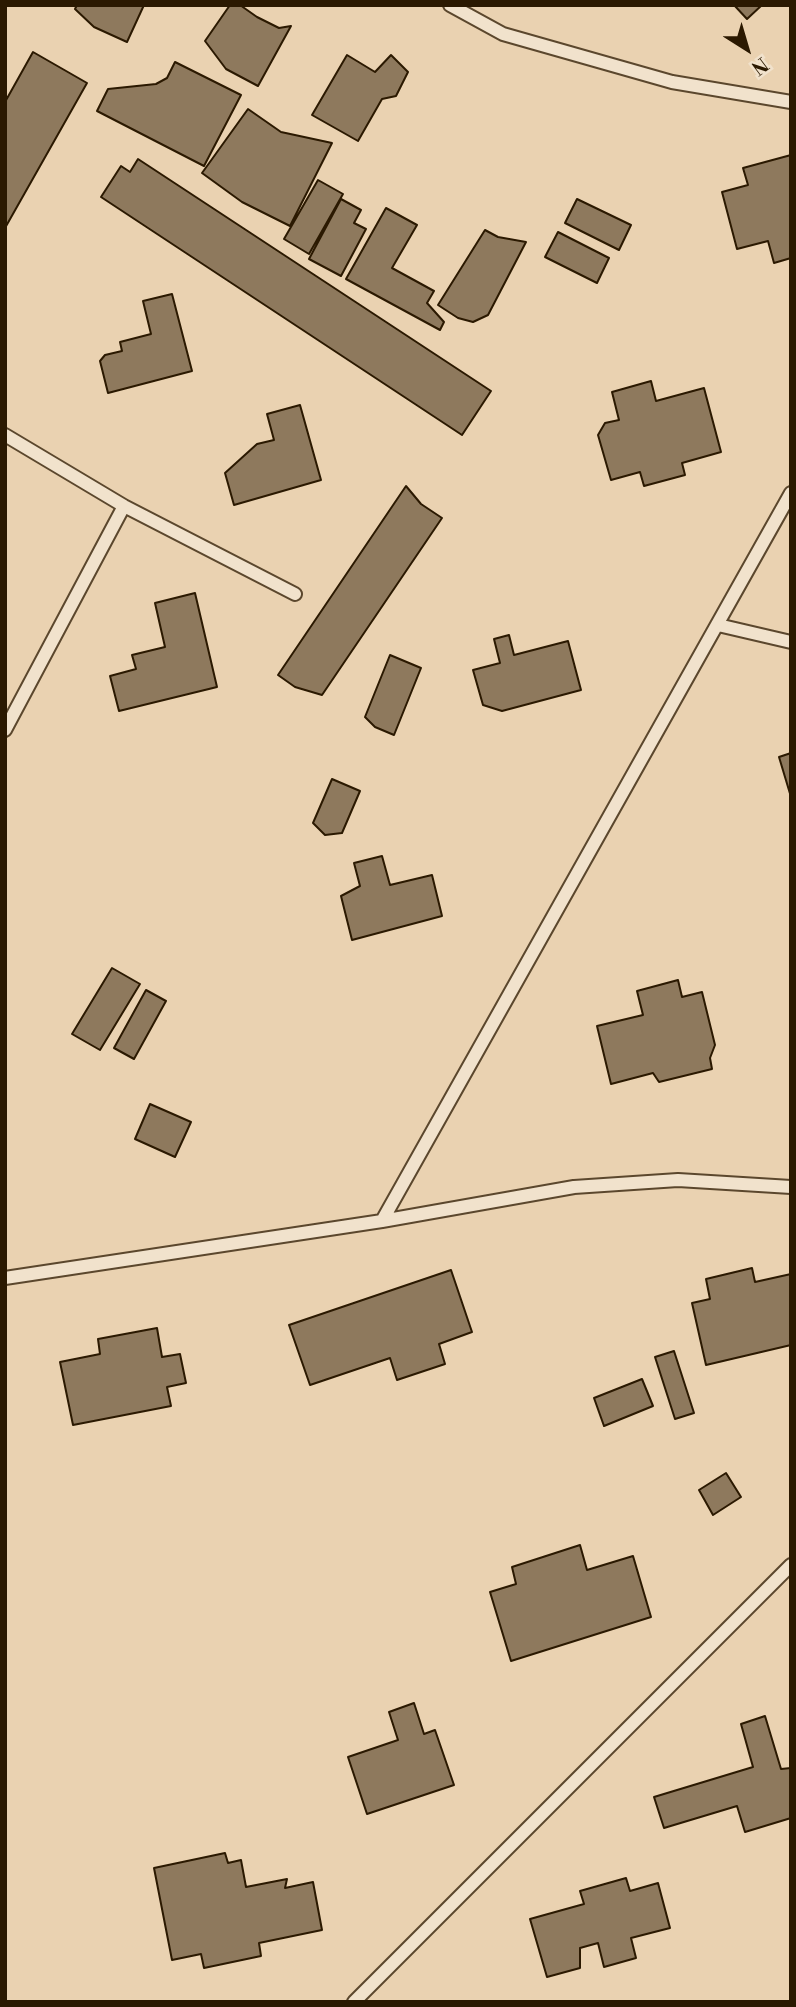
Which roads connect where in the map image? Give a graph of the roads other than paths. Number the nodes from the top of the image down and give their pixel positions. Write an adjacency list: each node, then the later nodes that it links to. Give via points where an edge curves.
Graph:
1 (450, 5): 2 (lane, via 503,34 671,82)
2 (791, 102)
3 (5, 435): 5 (lane)
4 (791, 493): 7 (lane)
5 (124, 506): 6 (lane); 9 (lane)
6 (295, 594)
7 (718, 625): 8 (lane); 11 (lane)
8 (791, 642)
9 (5, 730)
10 (791, 1187): 11 (lane, via 678,1180 575,1187)
11 (382, 1221): 12 (lane)
12 (5, 1278)
13 (791, 1564): 14 (lane)
14 (354, 2002)

